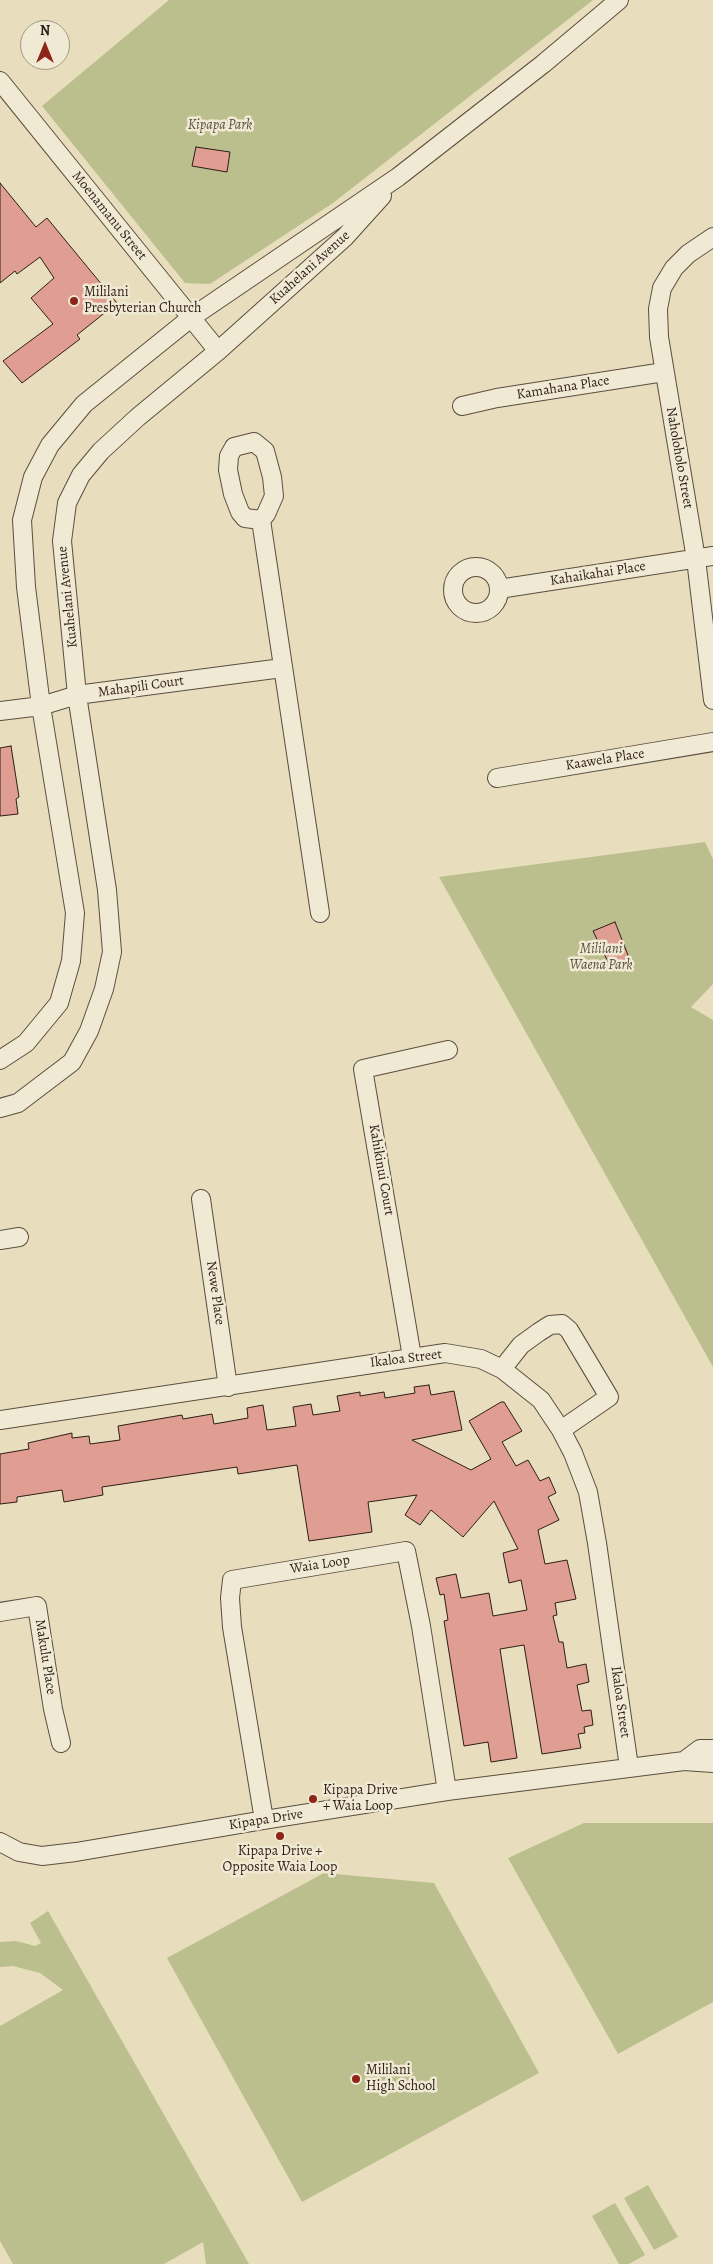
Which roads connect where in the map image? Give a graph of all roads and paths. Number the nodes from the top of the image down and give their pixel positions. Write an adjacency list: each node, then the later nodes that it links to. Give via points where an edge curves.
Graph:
1 (619, 0): 3 (street, Kuahelani Avenue)
2 (0, 82): 5 (street, Moenamanu Street)
3 (398, 177): 5 (street, Kuahelani Avenue); 6 (street, Kuahelani Avenue, via 345,237)
4 (713, 237): 7 (street, Naholoholo Street, via 674,268 662,288 658,310)
5 (192, 317): 6 (street, Moenamanu Street); 15 (street, Kuahelani Avenue, via 84,404 50,445 33,476 22,520 26,587)
6 (218, 351): 13 (street, Kuahelani Avenue, via 101,452 81,475 67,503 62,541)
7 (664, 372): 8 (street, Kamahana Place); 10 (street, Naholoholo Street)
8 (462, 406)
9 (261, 520): 12 (street)
10 (704, 557): 11 (street, Kahaikahai Place); 14 (street, Naholoholo Street)
11 (499, 589)
12 (282, 668): 13 (street, Mahapili Court); 19 (street)
13 (77, 695): 15 (street, Mahapili Court); 22 (street, Kuahelani Avenue, via 107,890 112,952 104,989 89,1031 72,1062 18,1103)
14 (713, 700)
15 (41, 706): 16 (street, Mahapili Court); 21 (street, Kuahelani Avenue, via 75,912 71,961 59,1003 26,1043)
16 (0, 711)
17 (713, 742): 18 (street, Kaawela Place)
18 (497, 778)
19 (320, 913)
20 (448, 1050): 26 (street, Kahikinui Court, via 364,1069)
21 (0, 1060)
22 (0, 1108)
23 (201, 1198): 28 (street, Newe Place)
24 (20, 1237): 25 (street)
25 (0, 1240)
26 (412, 1357): 27 (street, Ikaloa Street, via 445,1353 465,1355); 28 (street, Ikaloa Street)
27 (502, 1369): 30 (street, Ikaloa Street, via 541,1400); 30 (street, via 521,1345 550,1325 562,1324 569,1330 609,1397)
28 (228, 1387): 29 (street, Ikaloa Street)
29 (0, 1420)
30 (561, 1430): 36 (street, Ikaloa Street, via 588,1492)
31 (0, 1612): 32 (street, Makulu Place, via 37,1606)
32 (61, 1743)
33 (713, 1749): 34 (street, Kipapa Drive, via 700,1749)
34 (684, 1761): 35 (street, Kipapa Drive); 36 (street, Kipapa Drive)
35 (713, 1763)
36 (629, 1767): 37 (street, Kipapa Drive)
37 (447, 1792): 38 (street, Kipapa Drive); 38 (street, Waia Loop, via 406,1551 232,1580 232,1627)
38 (264, 1820): 39 (street, Kipapa Drive, via 42,1856 19,1852)
39 (0, 1842)

